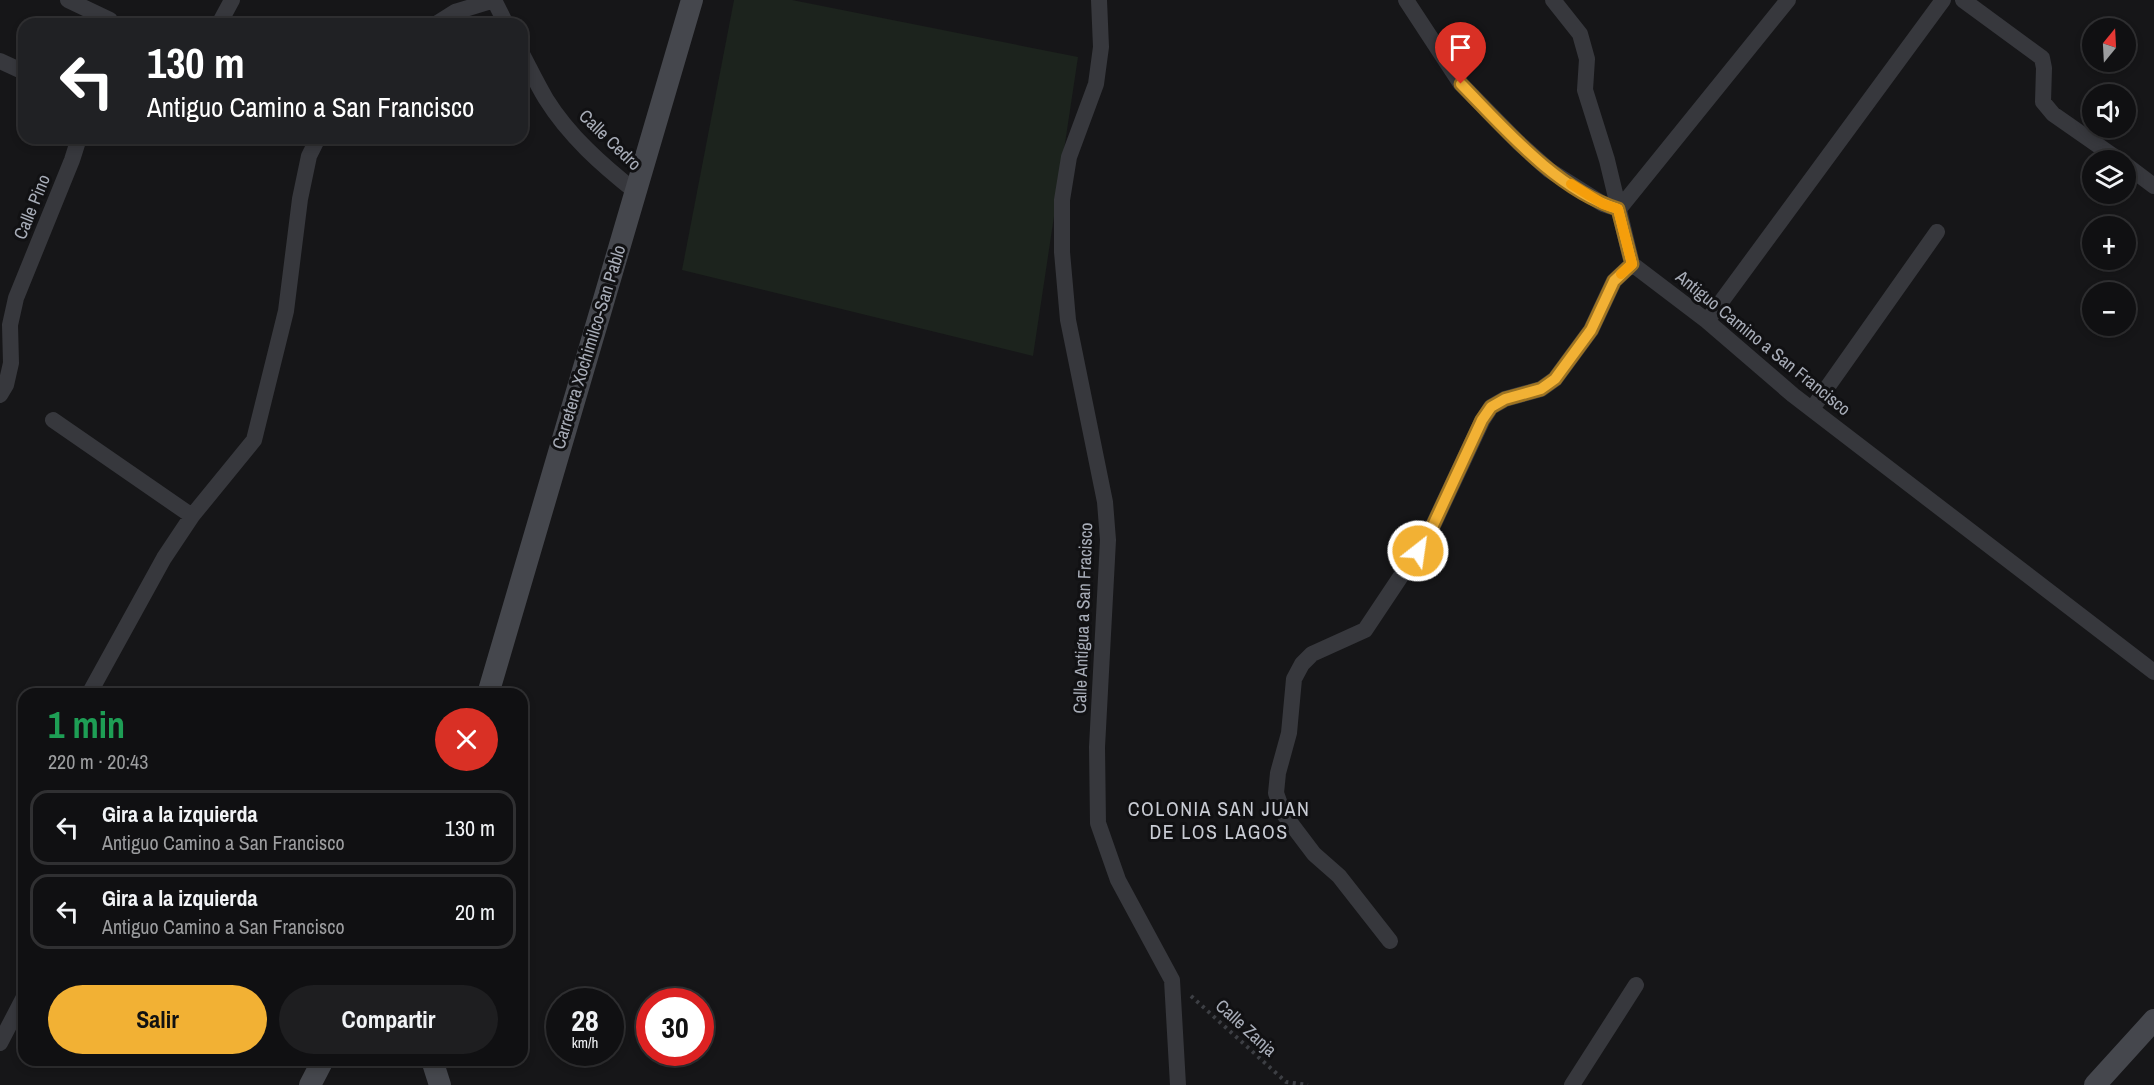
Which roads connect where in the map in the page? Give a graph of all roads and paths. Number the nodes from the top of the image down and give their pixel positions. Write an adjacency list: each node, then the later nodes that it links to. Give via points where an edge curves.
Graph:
1 (69, 0): 11 (street)
2 (232, 0): 12 (street)
3 (494, 0): 13 (street); 14 (street)
4 (692, 0): 23 (street, Carretera Xochimilco-San Pablo)
5 (1099, 0): 36 (street, Calle Antigua a San Fracisco, via 1101,46 1096,84 1069,157 1062,200 1068,320 1106,502 1098,823 1118,880)
6 (1406, 0): 24 (street, via 1461,84 1518,142 1549,170 1603,204)
7 (1553, 0): 24 (street, via 1580,34 1587,59 1585,90)
8 (1788, 0): 24 (street)
9 (1943, 0): 27 (street)
10 (1964, 0): 20 (street, via 2042,58 2043,102 2053,114)
11 (106, 18)
12 (222, 18)
13 (446, 18)
14 (503, 18)
15 (0, 61): 17 (street)
16 (528, 66): 23 (street, Calle Cedro, via 546,100 576,139)
17 (18, 69)
18 (77, 144): 28 (street, Calle Pino, via 16,298 10,326 11,363)
19 (315, 144): 31 (street, via 300,199 286,311 254,440)
20 (2105, 150)
21 (2136, 172): 22 (street)
22 (2154, 186)
23 (636, 192): 34 (street, Carretera Xochimilco-San Pablo)
24 (1618, 209): 26 (street)
25 (1937, 232): 29 (street)
26 (1632, 264): 27 (street, Antiguo Camino a San Francisco); 35 (street, via 1614,281 1591,330 1555,379 1541,389 1491,407 1429,534 1365,630 1312,654 1294,679 1289,733 1276,793 1283,813)
27 (1707, 321): 29 (street, Antiguo Camino a San Francisco)
28 (0, 395)
29 (1812, 409): 32 (street, Antiguo Camino a San Francisco)
30 (53, 420): 31 (street)
31 (192, 516): 33 (street, via 164,558)
32 (2154, 672)
33 (92, 688)
34 (490, 688)
35 (1390, 941)
36 (1172, 980): 45 (street, Calle Antigua a San Fracisco); 46 (path, Calle Zanja, via 1286,1082)
37 (1636, 985): 47 (street)
38 (18, 1008): 40 (street)
39 (2154, 1020): 48 (street)
40 (0, 1043)
41 (320, 1066): 43 (street)
42 (434, 1066): 44 (street)
43 (310, 1085)
44 (440, 1085)
45 (1178, 1085)
46 (1308, 1085)
47 (1572, 1085)
48 (2095, 1085)

